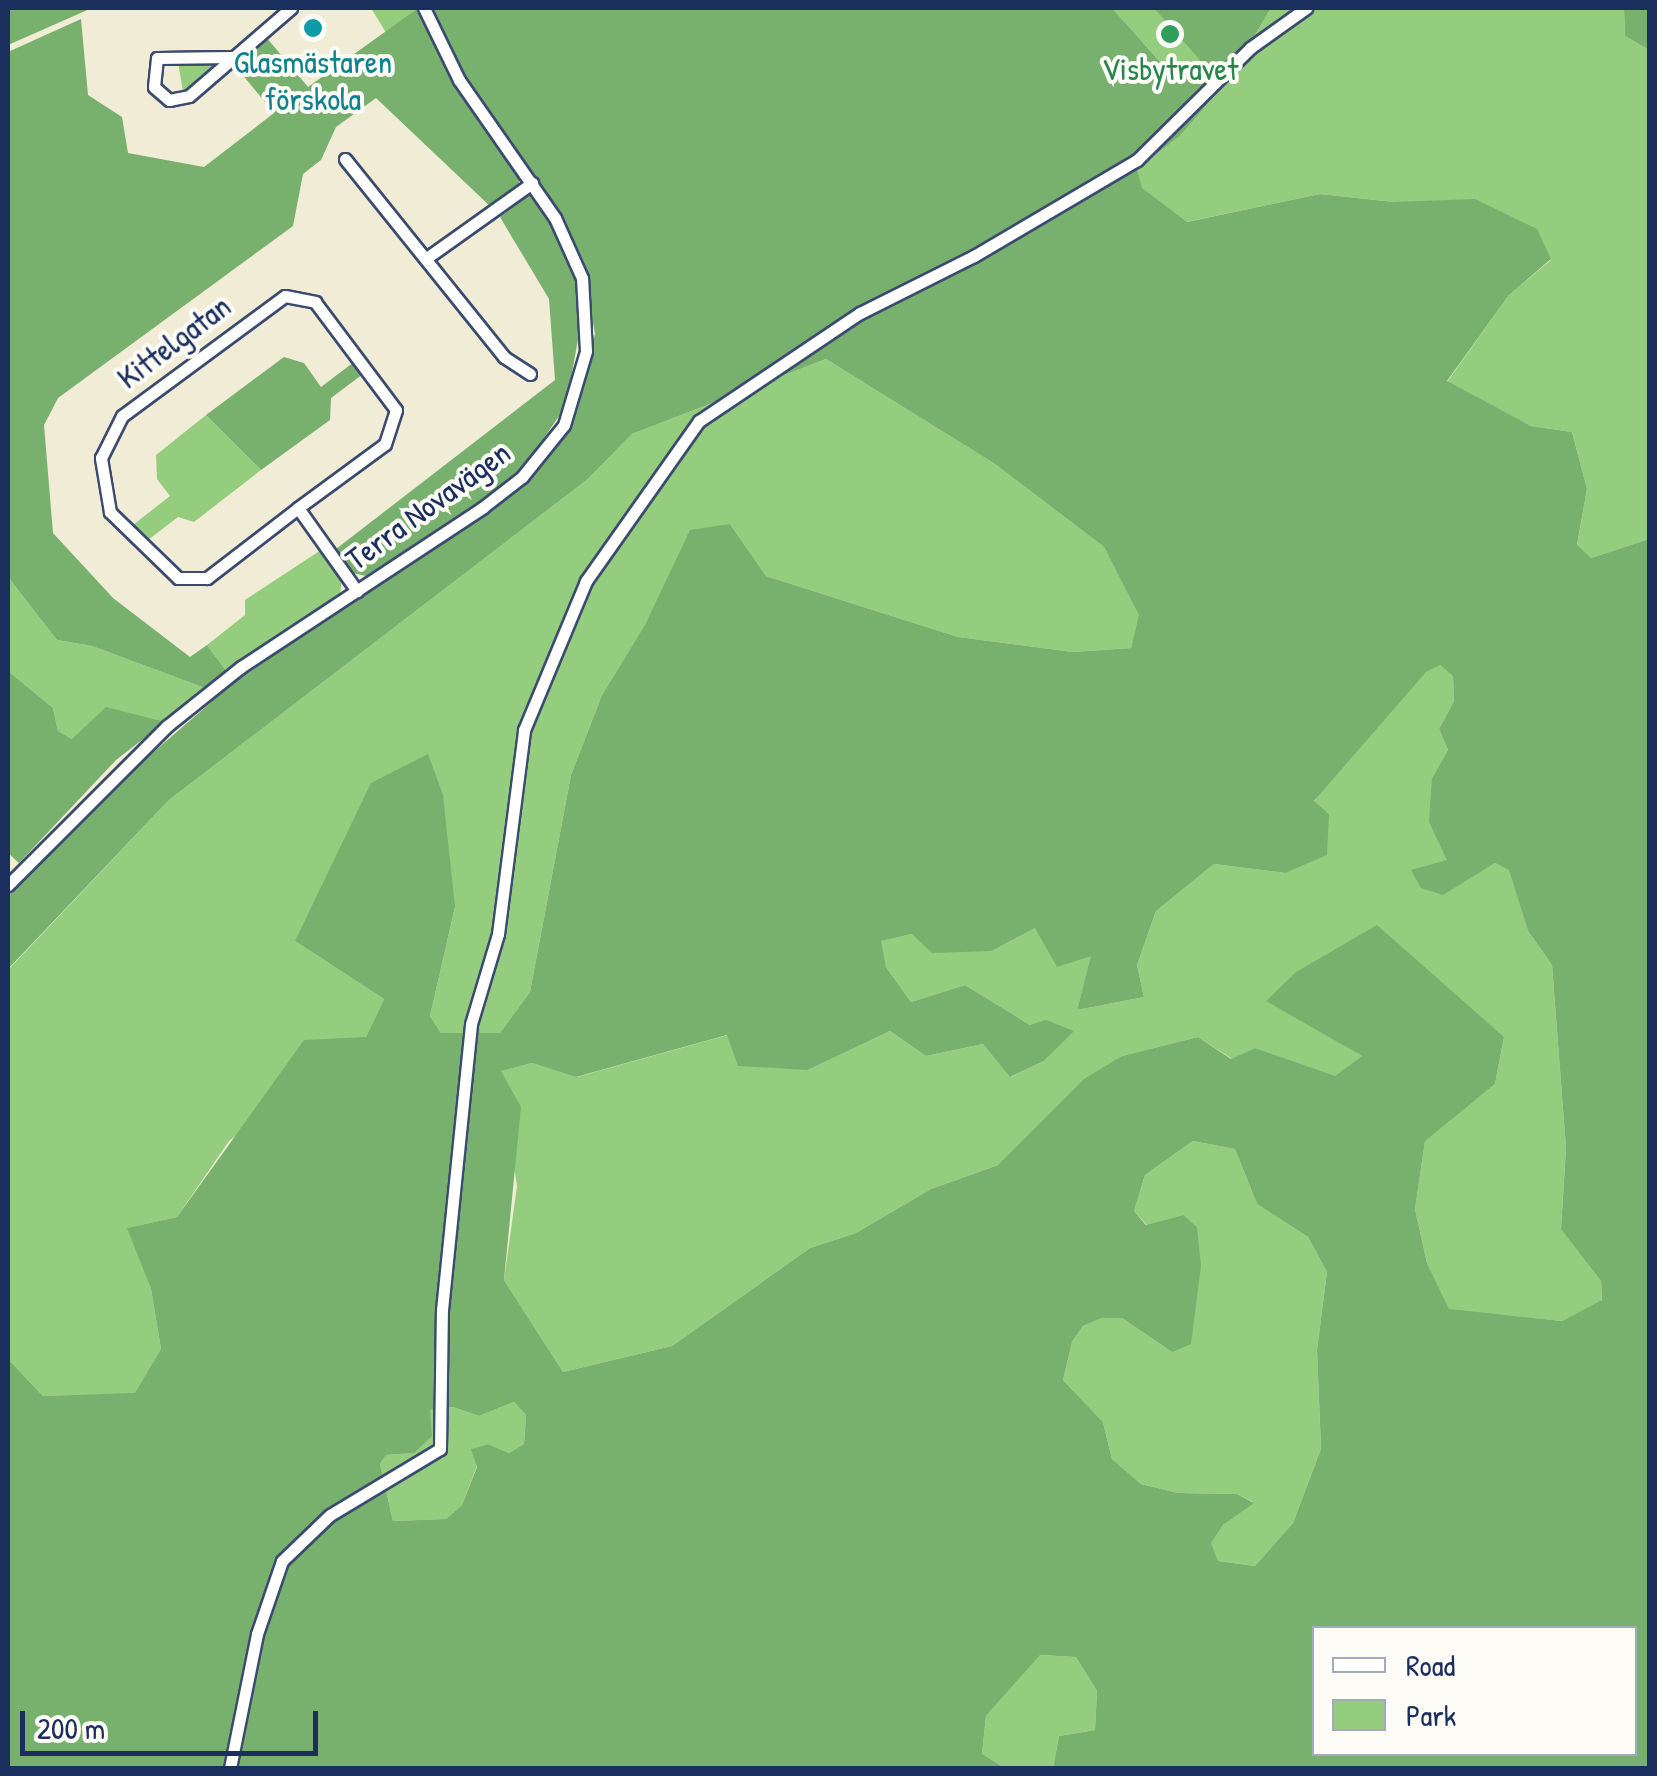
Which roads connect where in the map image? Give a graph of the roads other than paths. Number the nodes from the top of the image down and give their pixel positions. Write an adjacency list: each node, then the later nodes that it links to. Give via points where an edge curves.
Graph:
1 (291, 8): 4 (street)
2 (424, 8): 6 (street, Terra Novavägen, via 459,80)
3 (1306, 8): 12 (street, via 1250,48 1137,160 860,314 699,421 586,581 524,730 498,934 471,1024 442,1310 440,1449 318,1523 282,1560 256,1634)
4 (232, 57): 4 (street, via 179,101 154,87 158,58)
5 (345, 159): 7 (street)
6 (532, 184): 7 (street); 10 (street, Terra Novavägen, via 571,248 587,304 586,352 574,402 522,477)
7 (428, 257): 8 (street, via 504,358)
8 (530, 374)
9 (298, 508): 9 (street, Kittelgatan, via 385,444 396,410 316,302 285,296 122,416 101,458 110,512 178,578 206,578); 10 (street)
10 (358, 591): 11 (street, Terra Novavägen, via 167,726)
11 (8, 885)
12 (230, 1768)

